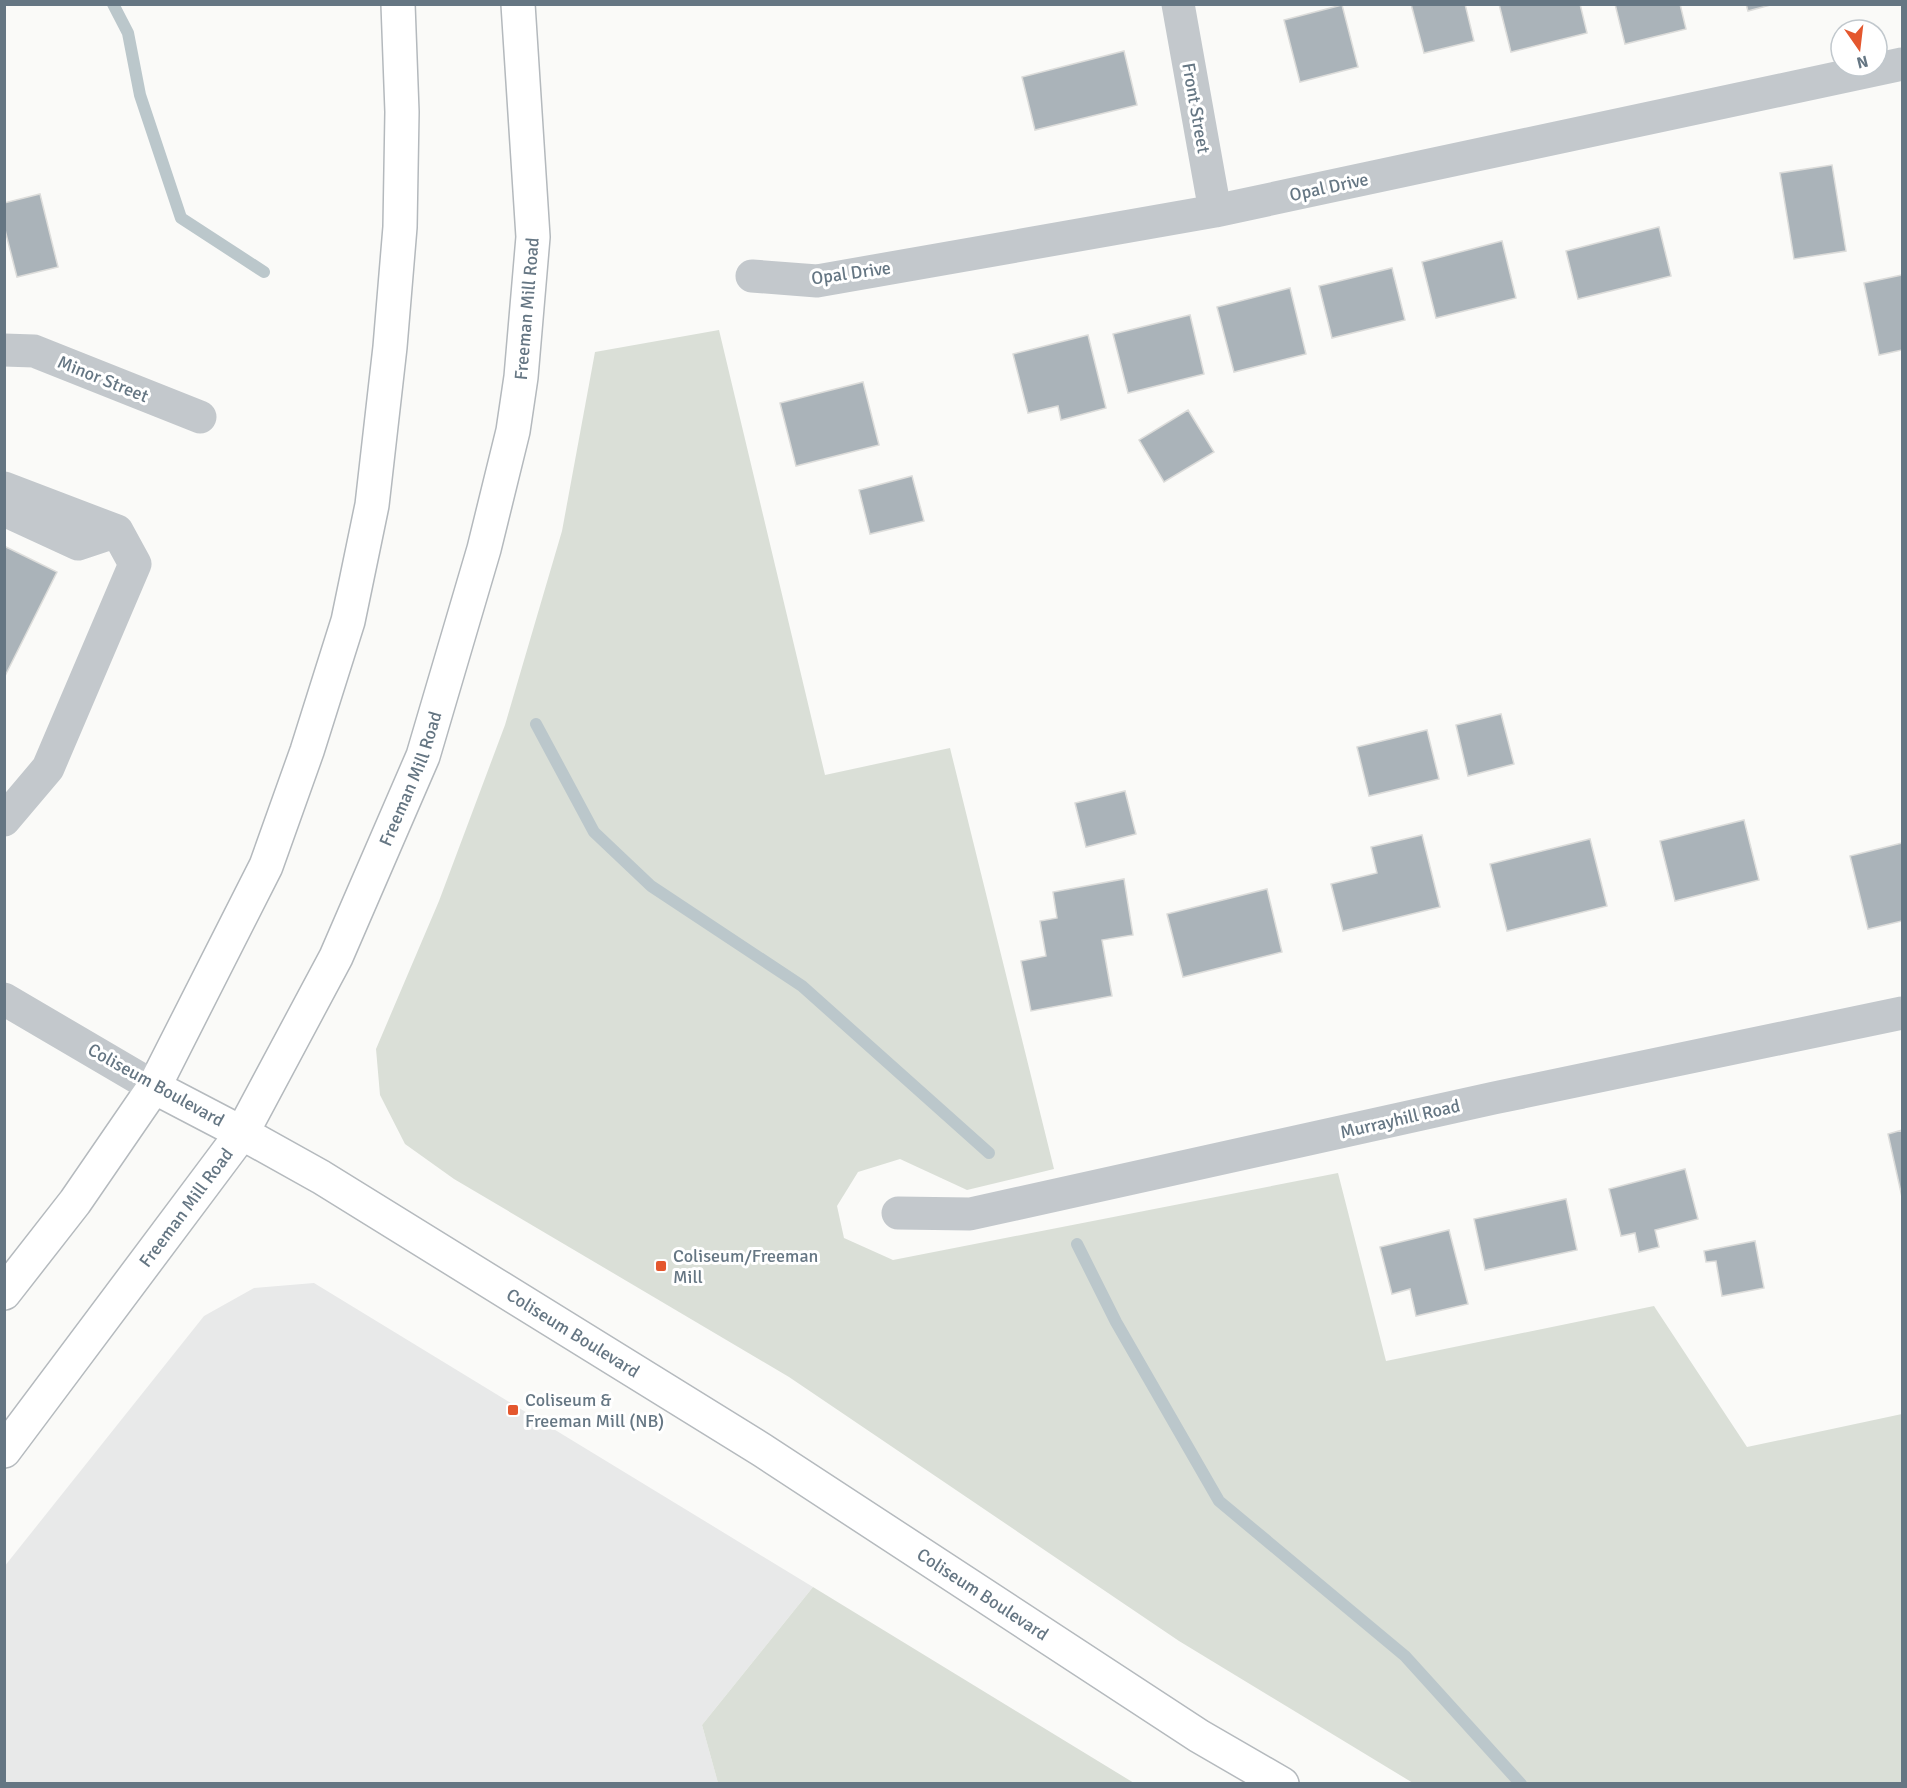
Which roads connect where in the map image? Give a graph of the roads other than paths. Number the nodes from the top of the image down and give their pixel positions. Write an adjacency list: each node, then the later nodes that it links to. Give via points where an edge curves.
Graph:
1 (398, 4): 15 (main road, via 402,123 400,226 392,325 372,505 348,621 266,866)
2 (518, 4): 16 (main road, Freeman Mill Road, via 533,237 513,431 423,756 336,957)
3 (1178, 4): 5 (street, Front Street)
4 (1902, 64): 5 (street, Opal Drive)
5 (1215, 212): 6 (street, Opal Drive, via 818,281)
6 (752, 276)
7 (4, 350): 8 (street, Minor Street, via 34,351)
8 (200, 417)
9 (4, 488): 11 (street)
10 (4, 510): 11 (street, via 78,544)
11 (117, 531): 12 (street, via 135,564 48,768)
12 (7, 813)
13 (4, 999): 15 (street, Coliseum Boulevard)
14 (1902, 1013): 17 (street, Murrayhill Road, via 970,1214)
15 (154, 1087): 16 (main road, Coliseum Boulevard); 18 (main road, via 75,1202)
16 (242, 1132): 19 (main road, Freeman Mill Road); 20 (main road, Coliseum Boulevard, via 752,1444 1199,1737)
17 (898, 1213)
18 (4, 1293)
19 (4, 1452)
20 (1282, 1784)

